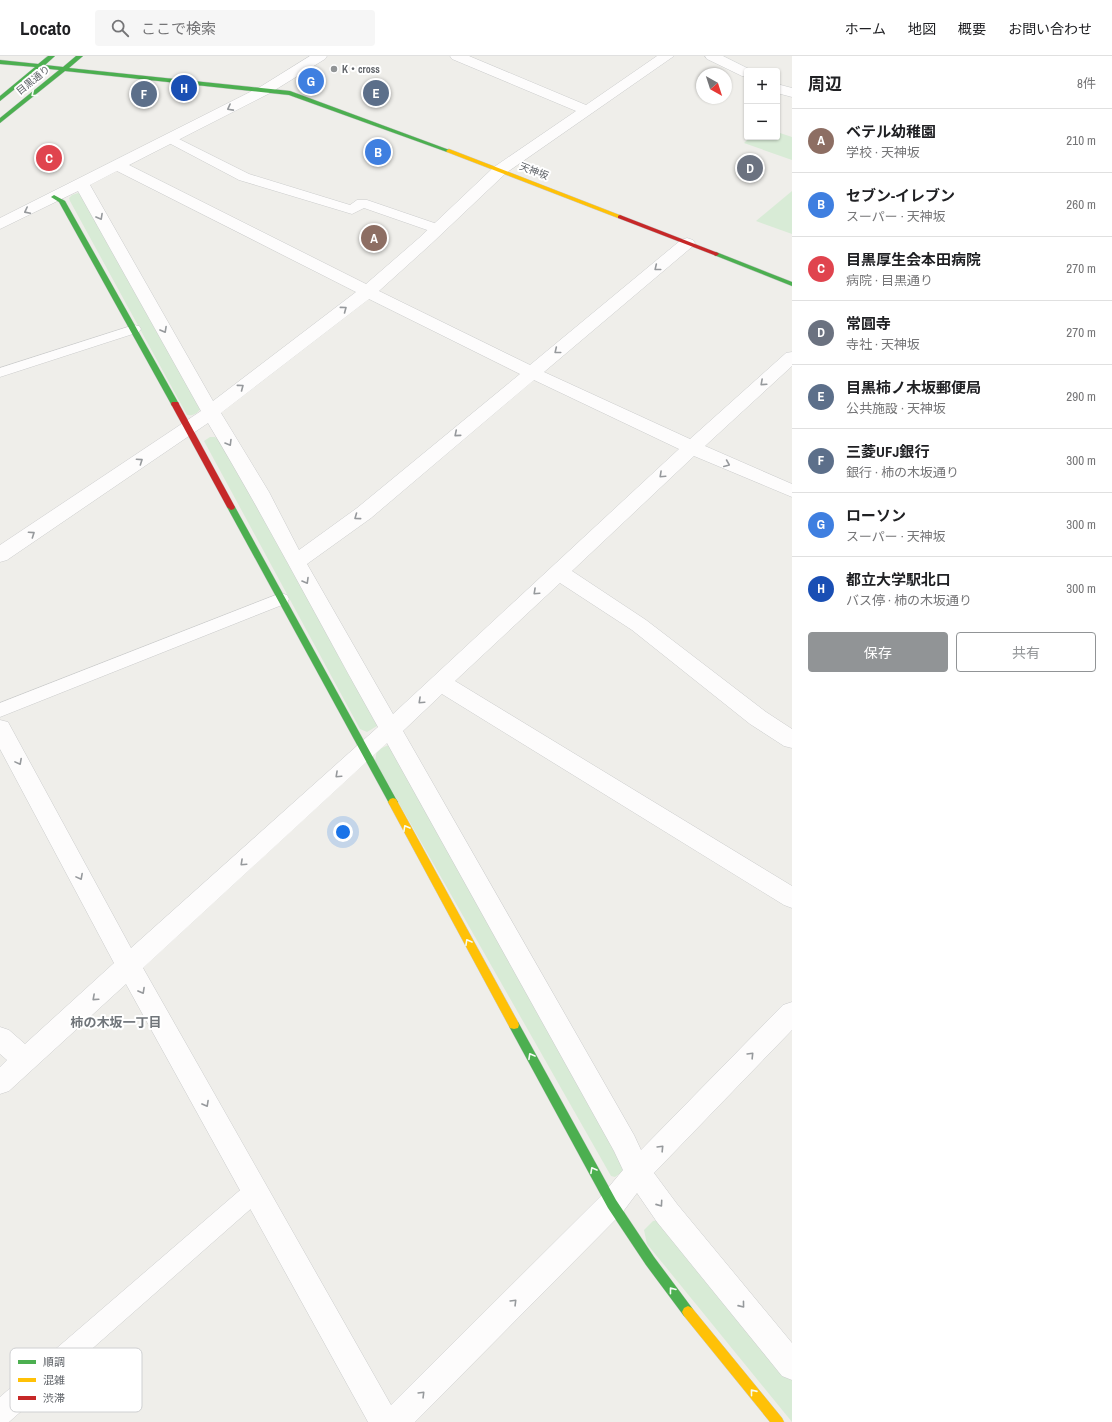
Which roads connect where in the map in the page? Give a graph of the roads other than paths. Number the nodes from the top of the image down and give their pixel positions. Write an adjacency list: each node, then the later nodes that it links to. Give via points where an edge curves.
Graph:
1 (52, 56): 8 (street, 目黒通り)
2 (80, 56): 9 (street, 目黒通り)
3 (320, 56): 12 (street)
4 (457, 56): 15 (street)
5 (667, 56): 15 (street)
6 (712, 56): 10 (street)
7 (0, 62): 8 (street, 天神坂)
8 (40, 66): 9 (street, 天神坂); 14 (street, 目黒通り)
9 (64, 69): 12 (street, 天神坂); 16 (street, 目黒通り, one-way to 16)
10 (744, 72)
11 (780, 89): 13 (street)
12 (265, 90): 17 (street, one-way to 17); 19 (street, 天神坂, via 295,95)
13 (792, 93)
14 (0, 99)
15 (586, 110): 19 (street)
16 (0, 121)
17 (171, 139): 18 (street); 23 (lane, via 244,176 352,210 362,203)
18 (117, 165): 20 (street); 26 (street)
19 (500, 170): 23 (street); 24 (street, 天神坂)
20 (81, 183): 21 (street); 31 (street, one-way to 31)
21 (54, 197): 22 (street, one-way to 22); 27 (street, via 62,201)
22 (0, 224)
23 (438, 229): 26 (street)
24 (688, 243): 25 (street, 天神坂); 30 (street, one-way to 30)
25 (792, 284)
26 (368, 290): 30 (street); 31 (street, one-way to 26)
27 (134, 329): 29 (lane); 32 (street)
28 (792, 357): 33 (street, one-way to 33)
29 (0, 372)
30 (531, 373): 33 (street); 36 (street, one-way to 36, via 364,513)
31 (210, 411): 32 (street); 36 (street, one-way to 36, via 259,492)
32 (188, 428): 35 (street, one-way to 32); 38 (street)
33 (691, 448): 34 (street, one-way to 34); 37 (street, one-way to 37)
34 (792, 491)
35 (0, 556)
36 (296, 562): 42 (street, one-way to 42)
37 (558, 572): 39 (street, one-way to 39); 43 (street, via 639,625 758,718)
38 (281, 599): 40 (lane); 44 (street)
39 (441, 683): 42 (street, one-way to 42); 45 (street)
40 (0, 710)
41 (0, 728): 46 (street, one-way to 46)
42 (391, 729): 44 (street); 51 (street, via 625,1144)
43 (792, 740)
44 (364, 752): 46 (street, one-way to 46); 53 (street, one-way to 44)
45 (792, 898)
46 (129, 967): 49 (street, one-way to 49); 52 (street, one-way to 52)
47 (792, 1013): 51 (street, one-way to 47)
48 (0, 1038): 49 (street)
49 (25, 1061): 50 (street)
50 (0, 1083)
51 (637, 1172): 53 (street); 55 (street, one-way to 55, via 667,1213)
52 (254, 1192): 54 (lane); 58 (street)
53 (612, 1204): 59 (street, one-way to 53); 60 (street, one-way to 53, via 634,1240)
54 (75, 1348)
55 (792, 1366)
56 (10, 1404): 57 (lane)
57 (0, 1413)
58 (384, 1422)
59 (394, 1422)
60 (778, 1422)

